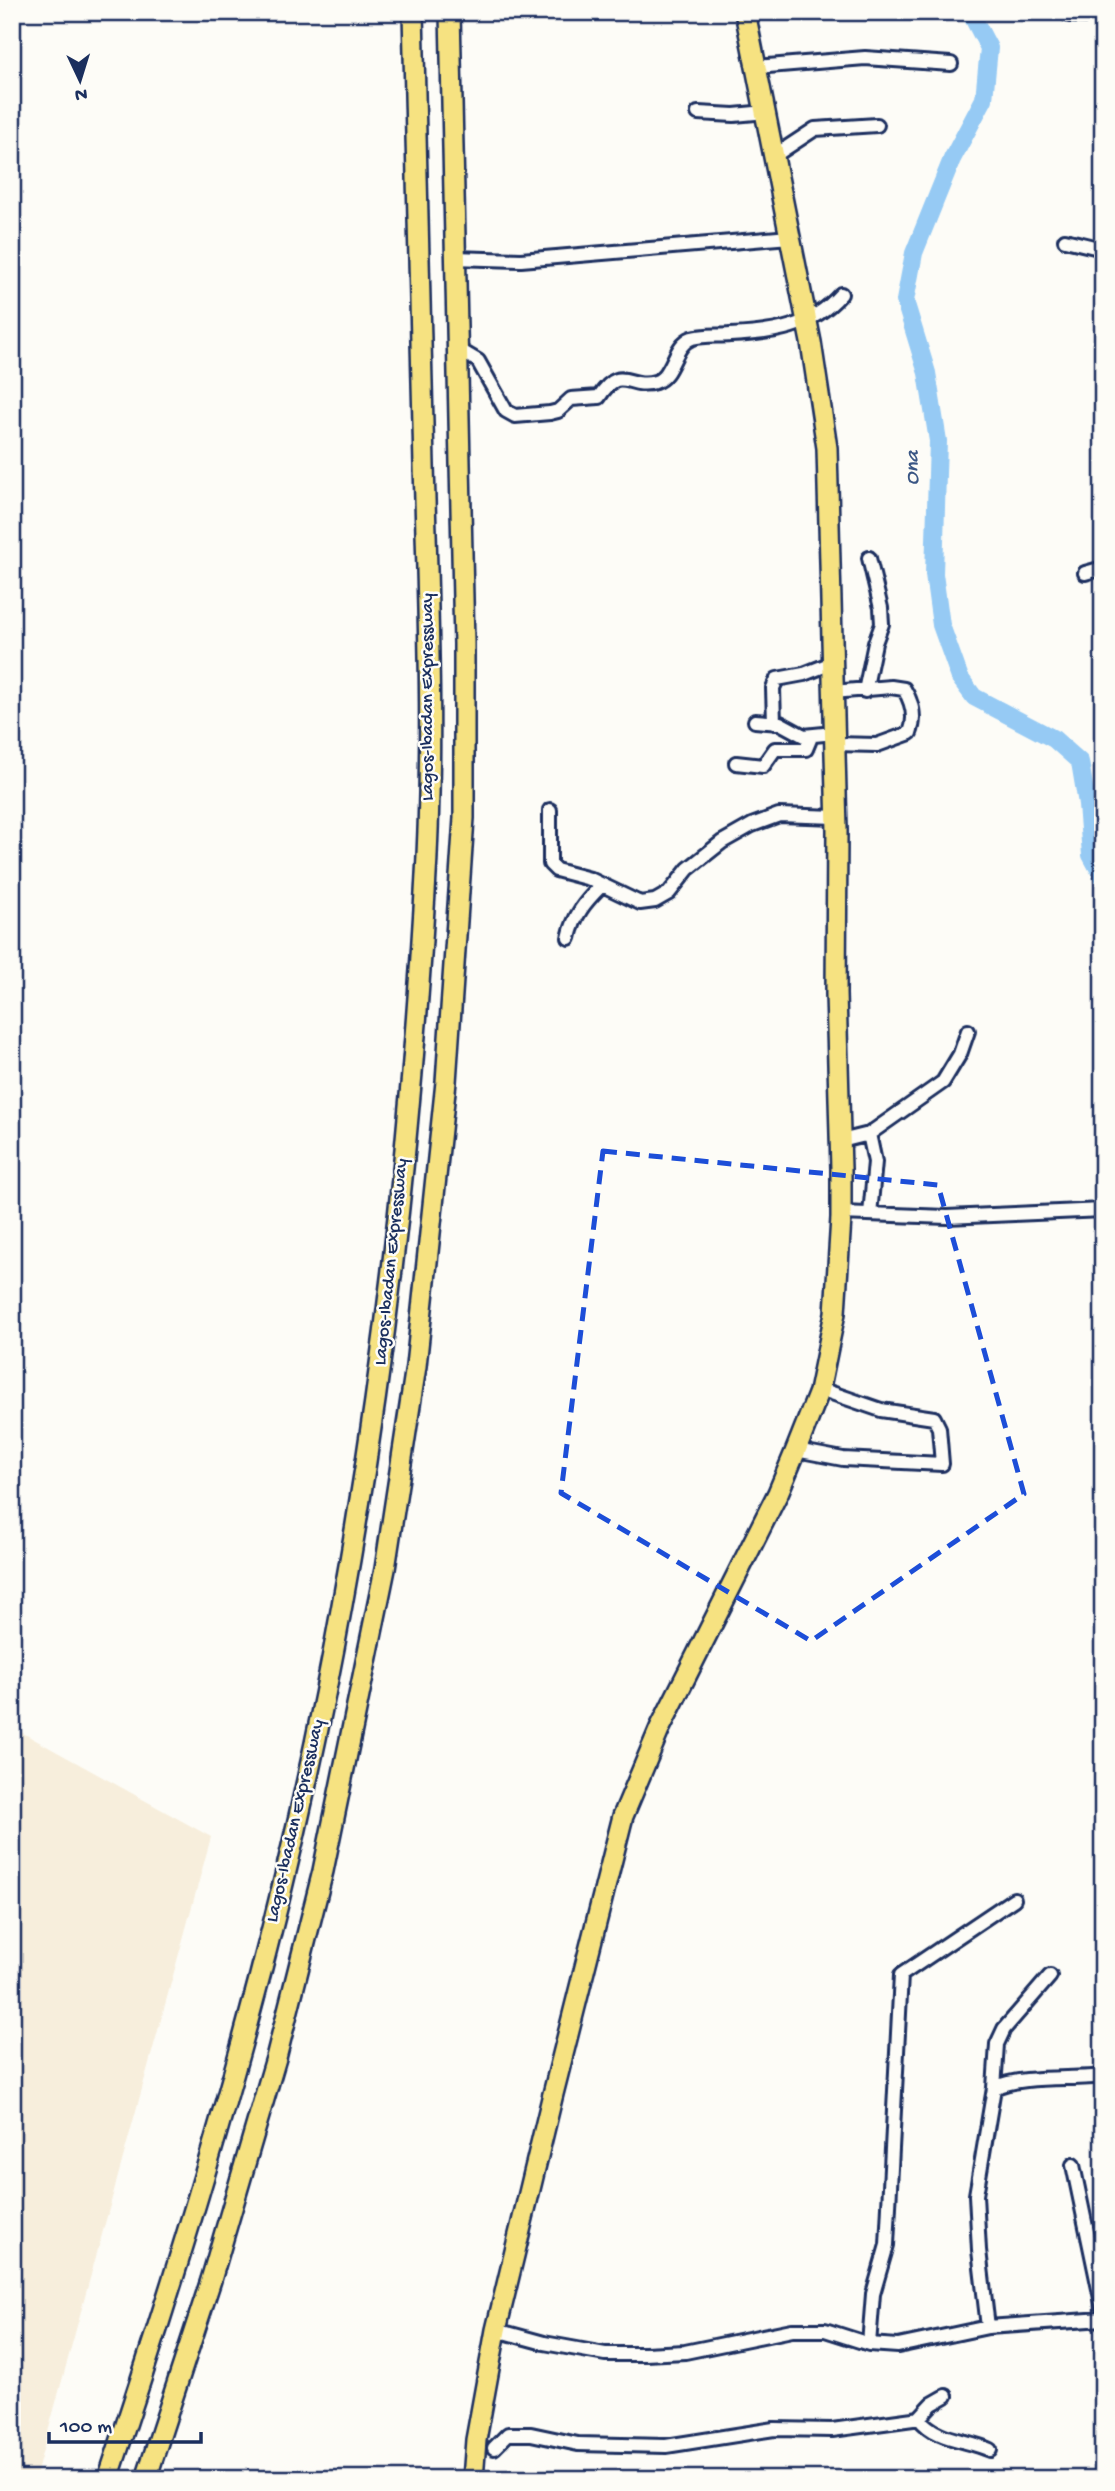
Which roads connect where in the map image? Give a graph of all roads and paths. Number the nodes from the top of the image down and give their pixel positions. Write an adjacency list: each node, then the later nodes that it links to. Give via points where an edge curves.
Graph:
1 (413, 12): 55 (highway, Lagos-Ibadan Expressway, via 430,769 409,1102 381,1364 341,1610 277,1908 224,2110)
2 (450, 12): 15 (highway, Lagos-Ibadan Expressway)
3 (745, 12): 7 (highway)
4 (1069, 15): 5 (street)
5 (1103, 16)
6 (951, 64): 7 (street, via 865,58)
7 (756, 67): 9 (highway)
8 (698, 113): 9 (street)
9 (766, 113): 11 (highway)
10 (877, 125): 11 (street, via 815,129)
11 (774, 156): 12 (highway)
12 (790, 237): 15 (street, via 520,260); 17 (highway)
13 (1065, 240): 14 (street)
14 (1103, 249)
15 (454, 258): 18 (highway, Lagos-Ibadan Expressway)
16 (841, 294): 17 (street)
17 (807, 322): 18 (street, via 773,332 695,337 685,341 656,382 618,379 608,383 599,397 571,399 550,413 515,416 506,411 478,361); 22 (highway, via 827,448)
18 (456, 348): 56 (highway, Lagos-Ibadan Expressway, via 464,818 455,975 416,1366 385,1569 323,1871 276,2058)
19 (869, 558): 23 (street, via 882,624)
20 (1103, 568): 21 (street)
21 (1085, 573)
22 (832, 663): 24 (highway); 26 (street, via 777,679)
23 (865, 691): 24 (street); 28 (street, via 904,689 914,722 909,733 877,745)
24 (833, 692): 28 (highway)
25 (755, 721): 26 (street)
26 (774, 723): 27 (street)
27 (811, 737): 28 (street); 29 (street, via 806,749 775,750 763,766)
28 (834, 738): 31 (highway)
29 (736, 764)
30 (550, 810): 32 (street, via 550,864)
31 (836, 817): 32 (street, via 779,815 752,825 705,855 669,893 655,901 640,903); 36 (highway)
32 (601, 886): 33 (street, via 579,908)
33 (569, 938)
34 (968, 1031): 35 (street, via 943,1082)
35 (869, 1134): 36 (street); 39 (street, via 876,1162)
36 (841, 1142): 38 (highway)
37 (1103, 1210): 39 (street, via 947,1217)
38 (841, 1213): 39 (street); 40 (highway, via 835,1313)
39 (870, 1214)
40 (820, 1389): 41 (highway); 41 (street, via 881,1410 934,1418 942,1464 843,1459)
41 (796, 1450): 49 (highway, via 660,1728 623,1816)
42 (1014, 1899): 50 (street, via 901,1975 887,2245 873,2294)
43 (1050, 1976): 45 (street, via 1004,2029 997,2044)
44 (1103, 2076): 45 (street)
45 (994, 2088): 48 (street, via 976,2195)
46 (1073, 2165): 47 (street)
47 (1102, 2318): 48 (street)
48 (988, 2327): 50 (street, via 898,2346)
49 (496, 2330): 50 (street, via 605,2354 685,2352 792,2330 825,2330); 57 (highway)
50 (869, 2344)
51 (946, 2396): 52 (street)
52 (919, 2418): 53 (street, via 832,2430 774,2429 652,2447 578,2444 508,2434); 54 (street, via 925,2426 954,2440)
53 (494, 2448)
54 (990, 2450)
55 (108, 2479)
56 (146, 2479)
57 (472, 2479)

